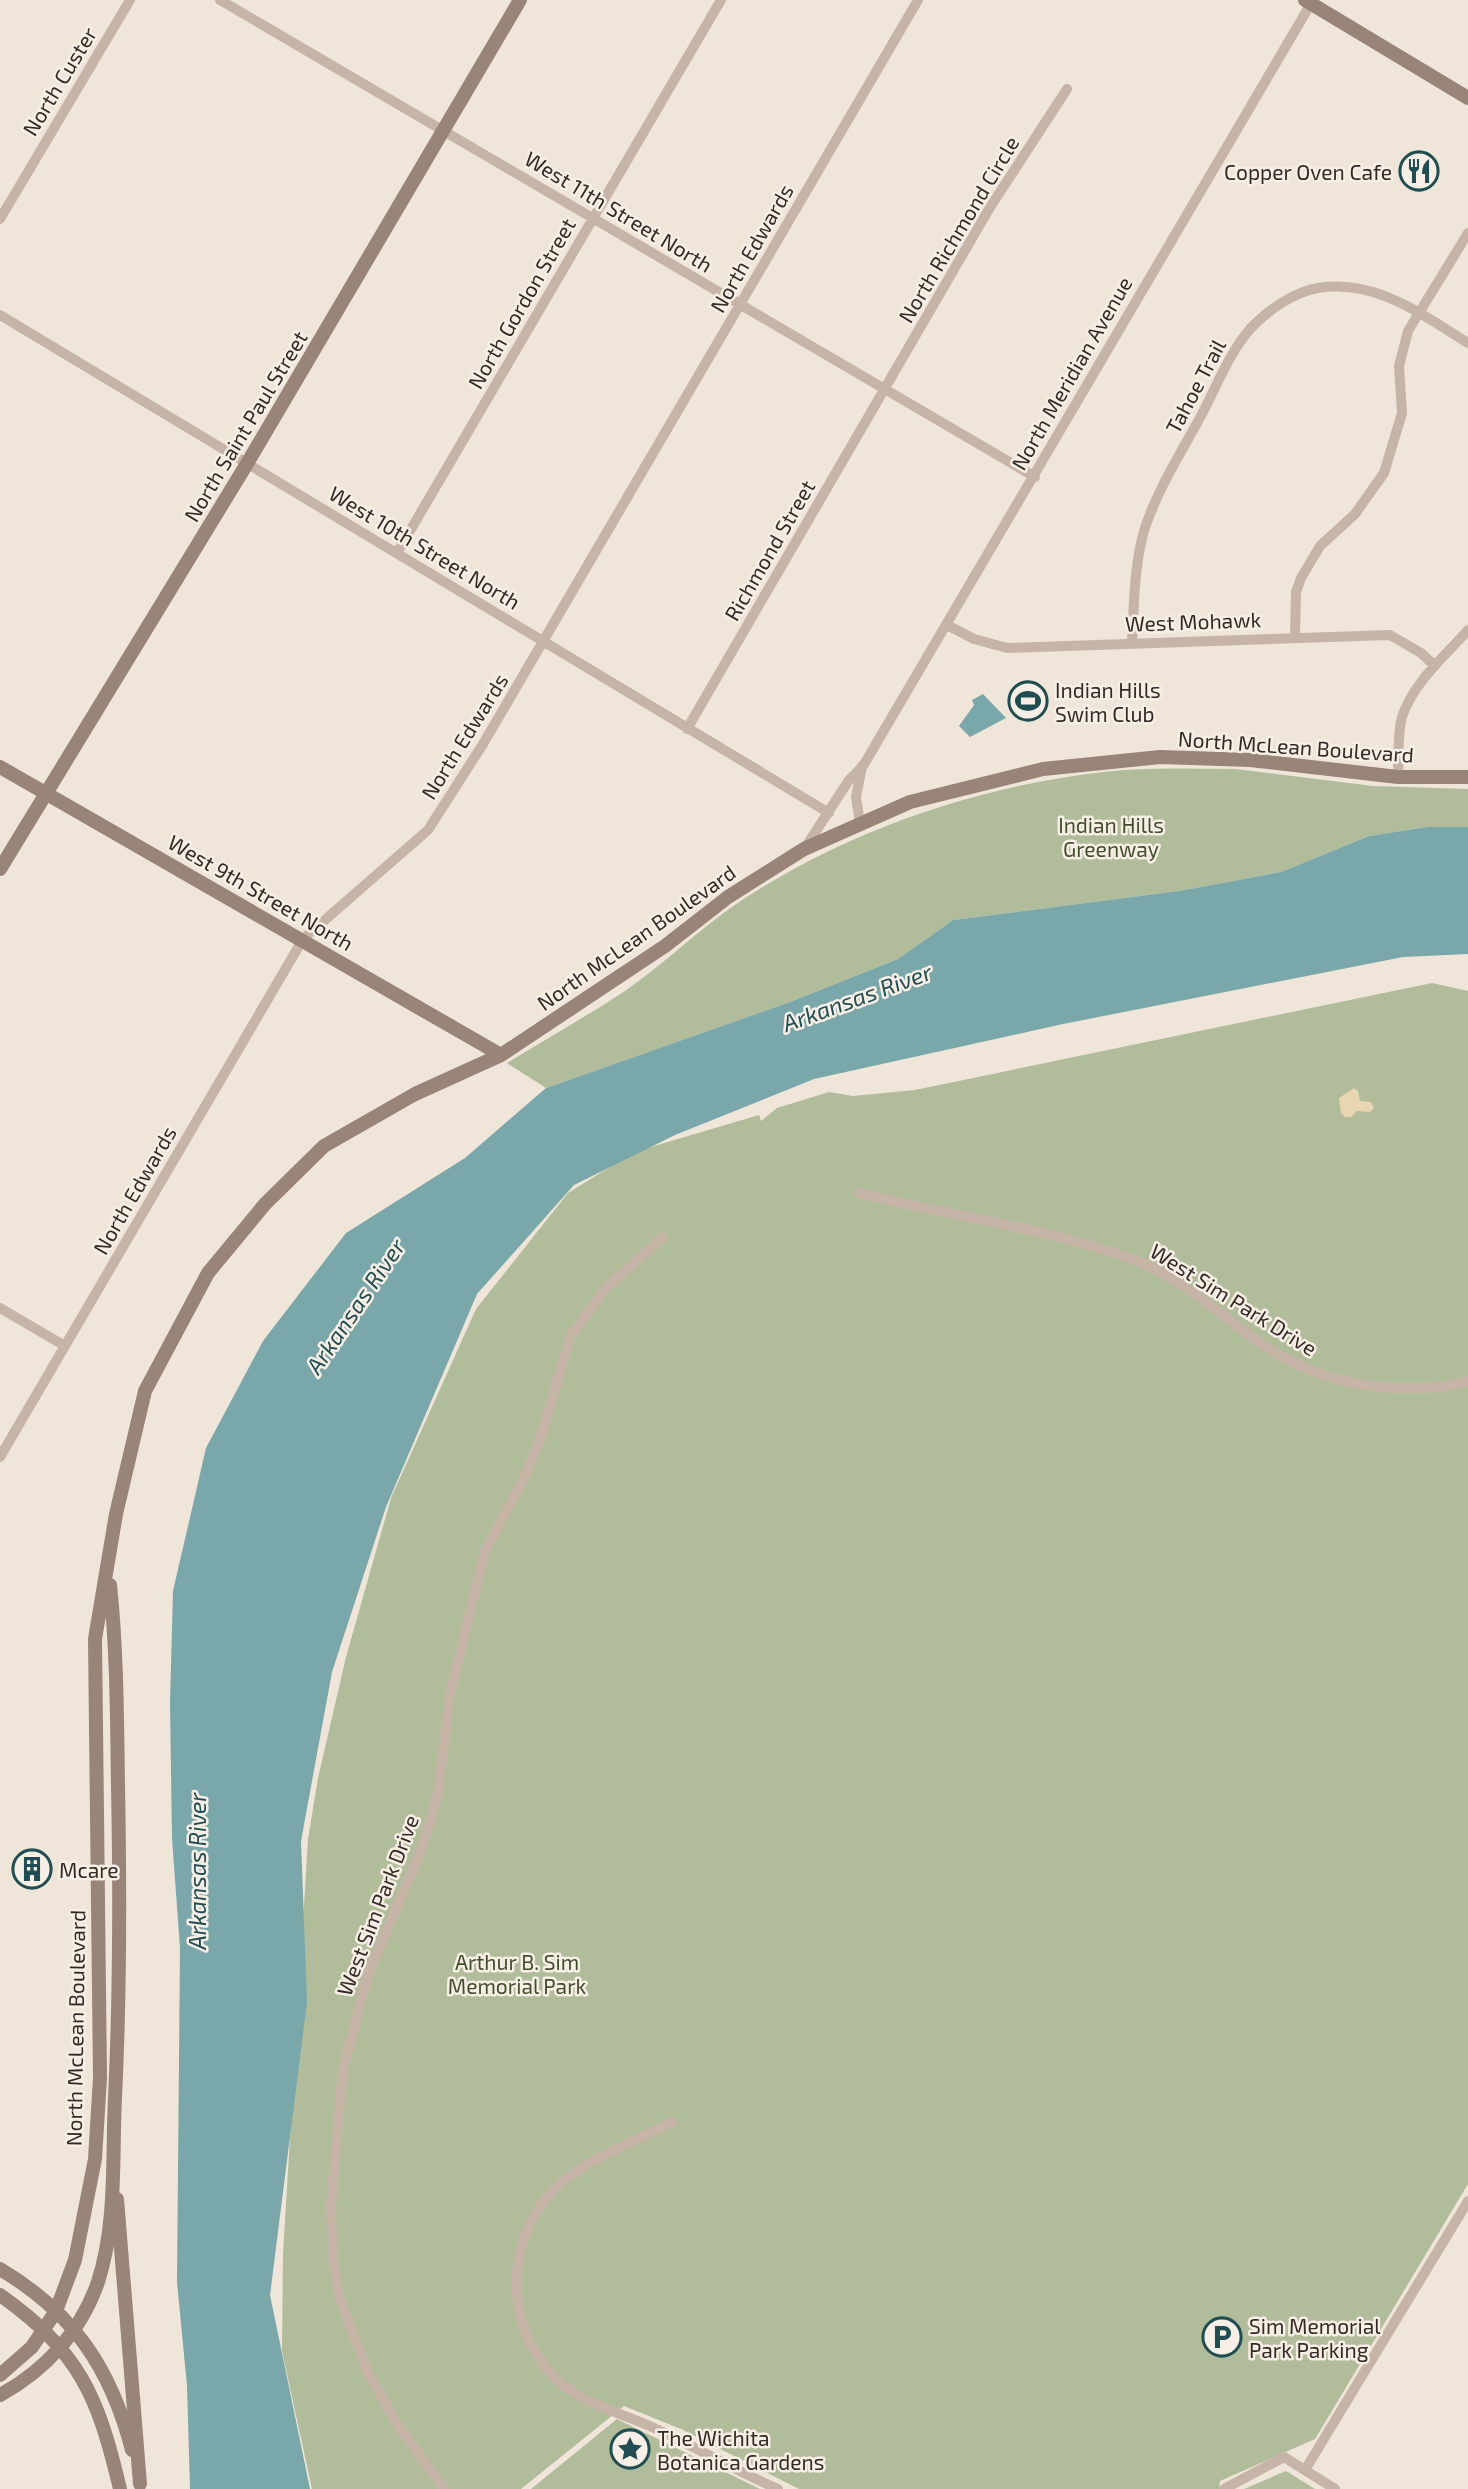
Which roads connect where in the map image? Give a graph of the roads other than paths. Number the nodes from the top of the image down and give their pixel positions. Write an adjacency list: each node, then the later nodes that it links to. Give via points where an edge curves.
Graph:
1 (130, 0): 11 (street, North Custer)
2 (219, 0): 9 (street, West 11th Street North)
3 (520, 0): 9 (main road, North Saint Paul Street)
4 (721, 0): 10 (street, North Gordon Street)
5 (918, 0): 13 (street, North Edwards)
6 (1310, 1): 8 (main road); 19 (street, North Meridian Avenue)
7 (1067, 89): 17 (street, North Richmond Circle, via 989,209)
8 (1468, 98)
9 (444, 129): 10 (street, West 11th Street North); 18 (main road, North Saint Paul Street)
10 (594, 218): 13 (street, West 11th Street North); 20 (street, North Gordon Street)
11 (0, 219)
12 (1468, 233): 14 (street)
13 (741, 306): 17 (street, West 11th Street North); 24 (street, North Edwards)
14 (1419, 312): 16 (street, Tahoe Trail); 23 (street, via 1401,353 1402,412 1392,453 1372,492 1309,560 1296,593); 25 (street, Tahoe Trail, via 1367,288 1315,288 1280,304 1248,331 1144,530)
15 (0, 315): 18 (street, West 10th Street North)
16 (1468, 343)
17 (885, 389): 19 (street, West 11th Street North); 27 (street, Richmond Street)
18 (248, 462): 20 (street, West 10th Street North); 32 (main road, North Saint Paul Street)
19 (1035, 477): 21 (street, North Meridian Avenue)
20 (397, 553): 24 (street, West 10th Street North)
21 (947, 625): 25 (street, West Mohawk, via 1007,648); 28 (street, North Meridian Avenue)
22 (1468, 630): 26 (street)
23 (1295, 636): 25 (street, West Mohawk); 26 (street, West Mohawk, via 1391,635)
24 (543, 642): 27 (street, West 10th Street North); 37 (street, North Edwards, via 428,830)
25 (1132, 642)
26 (1436, 666): 30 (street, via 1402,717)
27 (687, 729): 33 (street, West 10th Street North)
28 (863, 765): 33 (street, North Meridian Avenue); 34 (street, North Meridian Avenue, via 856,797)
29 (0, 767): 32 (main road, West 9th Street North)
30 (1398, 777): 31 (main road, North McLean Boulevard); 34 (main road, North McLean Boulevard, via 1251,760 1160,757 1103,761 995,779 910,802)
31 (1468, 777)
32 (47, 794): 36 (main road, North Saint Paul Street); 37 (main road, West 9th Street North)
33 (829, 813): 35 (street, North Meridian Avenue)
34 (860, 823): 35 (main road, North McLean Boulevard)
35 (804, 849): 38 (main road, North McLean Boulevard)
36 (0, 869)
37 (303, 939): 38 (main road, West 9th Street North); 42 (street, North Edwards)
38 (501, 1055): 45 (main road, North McLean Boulevard, via 415,1094 324,1146 265,1204 208,1273 145,1391 116,1514)
39 (859, 1193): 43 (street, West Sim Park Drive, via 1050,1233 1135,1260 1190,1290 1270,1350 1338,1379 1378,1388 1438,1388)
40 (662, 1238): 60 (street, West Sim Park Drive, via 606,1288 570,1337 541,1437 485,1551 450,1695 431,1819 369,1972 343,2069 331,2206 340,2299 368,2373)
41 (0, 1308): 42 (street)
42 (65, 1346): 44 (street, North Edwards)
43 (1468, 1381)
44 (0, 1457)
45 (108, 1570): 47 (main road, North McLean Boulevard, via 116,1642 120,1935); 51 (main road, North McLean Boulevard, via 95,1639 99,2120 75,2260)
46 (672, 2122): 61 (street, via 589,2165 546,2197 527,2228 517,2265 521,2321 540,2358 575,2393)
47 (114, 2175): 52 (main road, North McLean Boulevard, via 105,2258); 58 (main road)
48 (1468, 2201): 57 (street)
49 (0, 2269): 51 (main road)
50 (0, 2295): 53 (main road)
51 (56, 2311): 52 (main road); 53 (main road, North McLean Boulevard)
52 (74, 2329): 54 (main road, North McLean Boulevard); 58 (main road, via 117,2399)
53 (46, 2330): 54 (main road); 55 (main road)
54 (61, 2347): 56 (main road, via 36,2372); 59 (main road, via 97,2406)
55 (0, 2375)
56 (0, 2395)
57 (1305, 2470): 62 (street, via 1284,2458); 63 (street)
58 (141, 2486)
59 (120, 2489)
60 (444, 2489)
61 (778, 2489)
62 (1224, 2489)
63 (1335, 2489)

